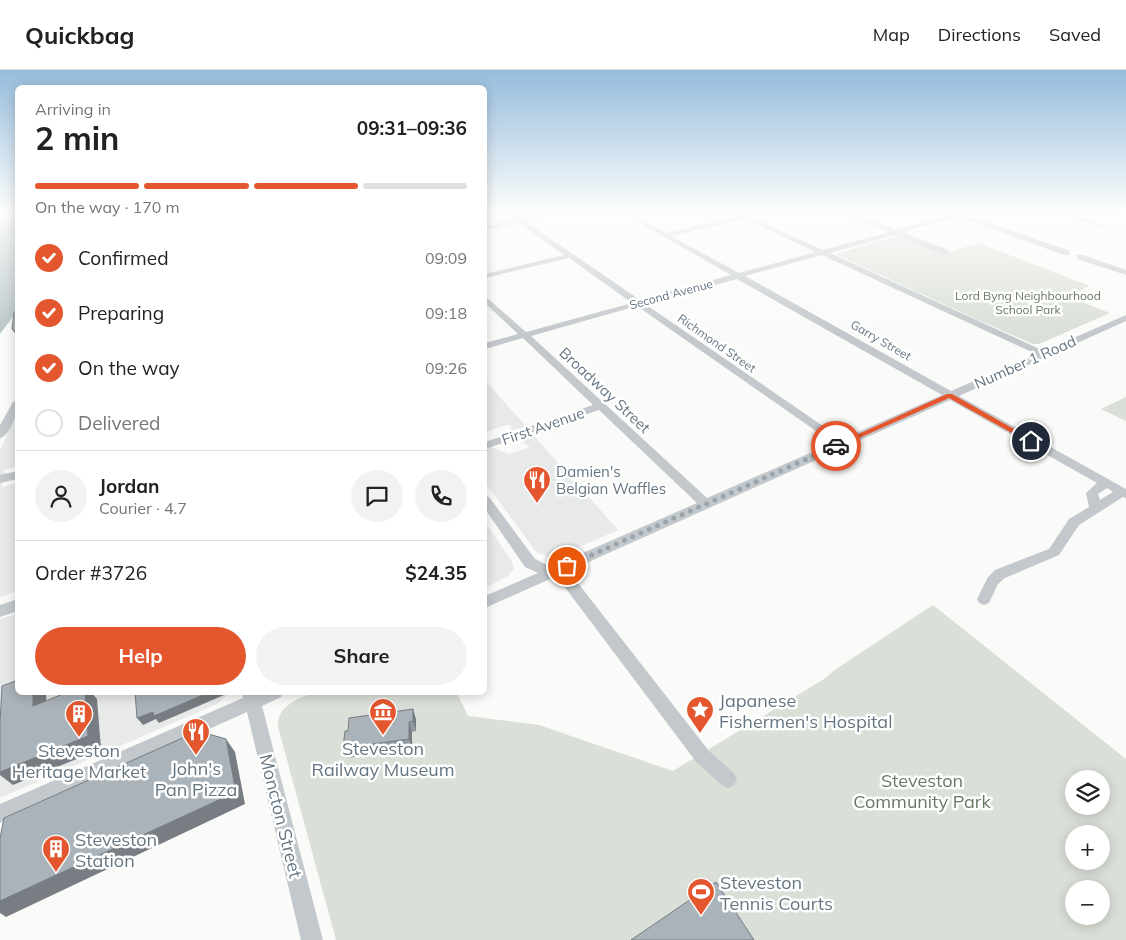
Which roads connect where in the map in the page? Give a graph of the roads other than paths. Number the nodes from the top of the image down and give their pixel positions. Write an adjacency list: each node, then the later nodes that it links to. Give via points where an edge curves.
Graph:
1 (564, 252): 8 (street, Richmond Street)
2 (696, 252): 12 (street, Garry Street)
3 (819, 252): 6 (street)
4 (827, 252): 6 (street, Second Avenue)
5 (1063, 252): 7 (street)
6 (822, 253): 12 (street, Second Avenue); 18 (street)
7 (1067, 253)
8 (570, 256): 11 (street); 14 (street, Richmond Street)
9 (1080, 257): 10 (street)
10 (1126, 273)
11 (487, 276)
12 (739, 276): 14 (street, Second Avenue); 19 (street, Garry Street)
13 (487, 300): 16 (street, Broadway Street)
14 (638, 303): 16 (street, Second Avenue); 23 (street, Richmond Street)
15 (1126, 318): 18 (street, Number 1 Road)
16 (524, 335): 17 (street, Second Avenue); 20 (street, Broadway Street)
17 (487, 345)
18 (1043, 354): 19 (street, Number 1 Road)
19 (950, 395): 23 (street, Number 1 Road); 27 (street, Garry Street)
20 (600, 406): 24 (street, First Avenue); 30 (street, Broadway Street)
21 (15, 408): 22 (street)
22 (0, 435)
23 (840, 444): 30 (street, Number 1 Road)
24 (487, 445)
25 (15, 476): 26 (street)
26 (0, 479)
27 (1106, 483): 28 (street, Garry Street); 31 (street, via 1092,492)
28 (1124, 493): 31 (street)
29 (487, 503): 32 (street, via 530,563)
30 (705, 503): 32 (street, Number 1 Road)
31 (1096, 508): 33 (street, via 1074,522 1054,552 1000,574)
32 (550, 574): 34 (street, Number 1 Road); 38 (street, via 569,582 703,757)
33 (984, 599)
34 (487, 601)
35 (15, 606): 36 (street)
36 (0, 611)
37 (251, 698): 39 (street); 40 (street, Moncton Street)
38 (728, 779)
39 (0, 814)
40 (312, 940)

